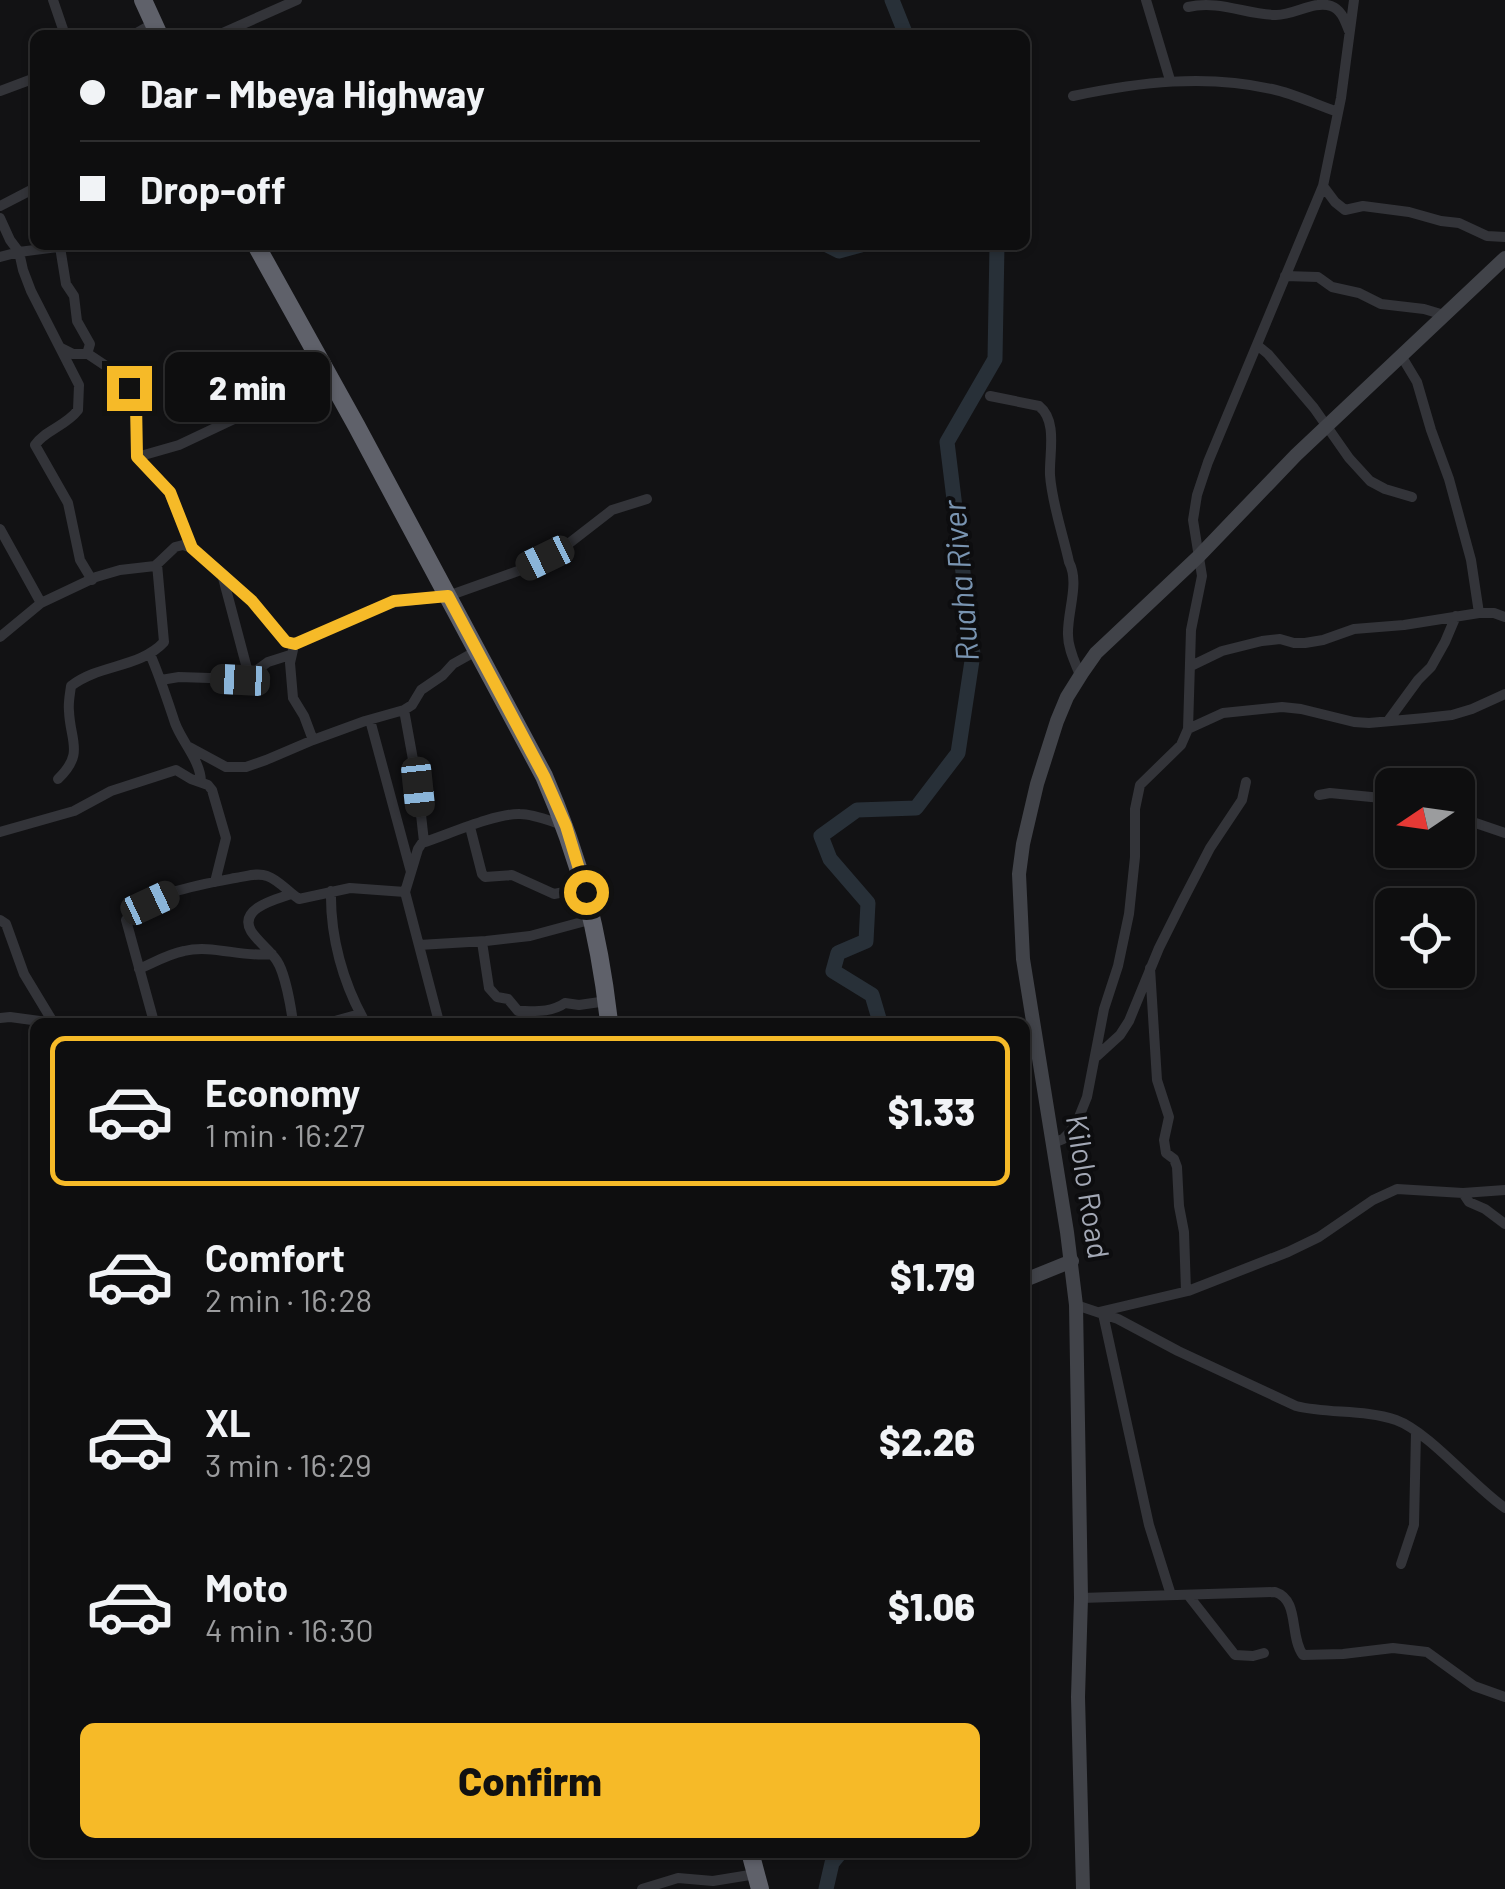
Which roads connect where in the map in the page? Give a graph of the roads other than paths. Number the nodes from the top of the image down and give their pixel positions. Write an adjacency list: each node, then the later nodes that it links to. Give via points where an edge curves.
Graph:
1 (54, 0): 8 (street)
2 (143, 0): 7 (highway)
3 (297, 0): 9 (street)
4 (1146, 0): 12 (street)
5 (1354, 0): 10 (street)
6 (1188, 7): 10 (street, via 1215,3 1276,15 1322,4 1338,10)
7 (156, 29)
8 (63, 30)
9 (229, 30)
10 (1349, 32): 15 (street)
11 (30, 80): 13 (street)
12 (1170, 80): 14 (street); 15 (street, via 1276,90)
13 (0, 91)
14 (1073, 96)
15 (1338, 112): 16 (street)
16 (1323, 186): 20 (street, via 1345,210 1409,212); 28 (street)
17 (30, 191): 18 (street)
18 (0, 206)
19 (0, 218): 21 (street)
20 (1505, 236)
21 (5, 242): 25 (street)
22 (35, 250): 25 (street)
23 (67, 250): 32 (street, via 66,284 90,344)
24 (259, 250): 34 (highway)
25 (19, 252): 26 (street); 31 (street)
26 (0, 257)
27 (1505, 258): 29 (main road, Kilolo Road)
28 (1285, 276): 29 (street, via 1318,277 1382,304); 30 (street)
29 (1444, 315): 33 (main road, Kilolo Road)
30 (1257, 345): 36 (street); 42 (street, via 1198,495 1193,520)
31 (60, 348): 32 (street); 45 (street, via 79,385 78,410 35,445 68,504 80,560)
32 (87, 354): 37 (street, via 134,395)
33 (1402, 358): 36 (main road, Kilolo Road); 48 (street, via 1418,382 1449,479)
34 (325, 372): 37 (street, via 293,399); 46 (highway)
35 (990, 396): 56 (street, via 1039,406 1049,421 1052,488 1073,572 1068,635)
36 (1328, 426): 38 (street, via 1370,480); 42 (main road, Kilolo Road)
37 (137, 457): 41 (street, via 170,492)
38 (1412, 497)
39 (647, 499): 46 (street, via 612,510 532,564)
40 (0, 529): 47 (street)
41 (192, 548): 43 (street, via 179,545); 44 (street)
42 (1200, 556): 55 (street); 56 (main road, Kilolo Road)
43 (157, 564): 45 (street); 54 (street, via 164,640)
44 (222, 572): 52 (street); 57 (street)
45 (92, 580): 47 (street)
46 (448, 596): 52 (street, via 394,601); 53 (highway)
47 (41, 604): 51 (street)
48 (1479, 613): 49 (street); 50 (street)
49 (1456, 616): 55 (street, via 1354,628 1323,640 1262,641); 62 (street, via 1431,667)
50 (1505, 617)
51 (0, 636)
52 (292, 650): 57 (street); 64 (street, via 293,698)
53 (478, 650): 60 (street); 72 (highway)
54 (150, 654): 58 (street); 66 (street, via 72,686 72,761)
55 (1191, 666): 63 (street)
56 (1080, 675): 100 (main road, Kilolo Road, via 1037,784 1019,874 1024,959)
57 (249, 676): 58 (street)
58 (161, 680): 65 (street)
59 (1505, 694): 62 (street, via 1452,715)
60 (404, 710): 61 (street); 76 (street)
61 (370, 720): 64 (street); 77 (street)
62 (1388, 721): 63 (street, via 1354,722 1282,707 1223,713)
63 (1188, 729): 99 (street, via 1181,745 1140,784 1129,914)
64 (313, 740): 65 (street, via 238,768)
65 (189, 747): 67 (street)
66 (58, 779)
67 (201, 781): 74 (street, via 173,770 111,790 74,811); 78 (street, via 212,790 226,836)
68 (1246, 782): 88 (street)
69 (1319, 796): 70 (street)
70 (1375, 797)
71 (1475, 822): 75 (street)
72 (566, 826): 73 (street, via 520,814); 79 (highway)
73 (470, 827): 76 (street); 79 (street, via 485,877 512,875 554,894)
74 (0, 832)
75 (1505, 833)
76 (424, 842): 77 (street)
77 (412, 873): 81 (street)
78 (216, 882): 82 (street, via 264,874); 89 (street, via 131,912 126,926)
79 (586, 888): 83 (highway)
80 (331, 891): 81 (street); 82 (street); 95 (street, via 343,974)
81 (405, 892): 86 (street)
82 (291, 894): 87 (street, via 250,916 252,932)
83 (593, 919): 85 (street); 90 (highway)
84 (0, 920): 92 (street)
85 (482, 942): 86 (street); 90 (street, via 489,988 518,1011)
86 (419, 945): 96 (street)
87 (272, 954): 89 (street, via 191,950); 94 (street)
88 (1150, 968): 99 (street, via 1120,1035); 106 (street, via 1158,1080 1169,1117 1163,1145 1177,1166)
89 (139, 969): 93 (street)
90 (607, 1001): 97 (highway)
91 (0, 1018): 98 (street)
92 (45, 1018)
93 (153, 1018)
94 (291, 1018)
95 (362, 1018)
96 (438, 1018)
97 (609, 1018)
98 (30, 1021)
99 (1096, 1056): 100 (street, via 1076,1122)
100 (1052, 1142): 104 (main road, Kilolo Road)
101 (1505, 1190): 102 (street)
102 (1463, 1193): 103 (street); 106 (street, via 1397,1188 1318,1237)
103 (1505, 1224)
104 (1072, 1261): 105 (main road); 107 (main road, Kilolo Road)
105 (1030, 1278)
106 (1186, 1291): 108 (street)
107 (1076, 1305): 108 (street); 114 (main road, Kilolo Road)
108 (1100, 1313): 109 (street, via 1296,1406 1397,1420); 112 (street)
109 (1416, 1432): 110 (street); 111 (street, via 1414,1525)
110 (1505, 1508)
111 (1401, 1564)
112 (1171, 1595): 113 (street); 114 (street)
113 (1188, 1595): 115 (street, via 1234,1654); 116 (street, via 1284,1594 1303,1655 1427,1652 1474,1686)
114 (1081, 1598): 120 (main road, Kilolo Road)
115 (1264, 1653)
116 (1505, 1697)
117 (758, 1882): 118 (street)
118 (710, 1885): 119 (street, via 678,1878)
119 (642, 1889)
120 (1083, 1889)

